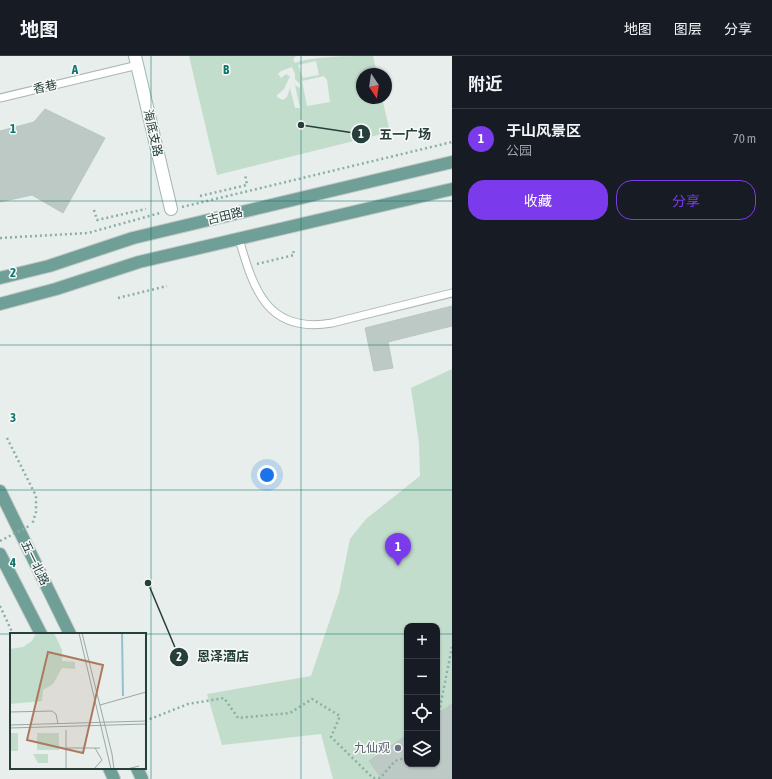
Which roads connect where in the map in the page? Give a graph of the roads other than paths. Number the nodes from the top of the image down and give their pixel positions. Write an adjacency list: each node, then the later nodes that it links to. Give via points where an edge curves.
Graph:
1 (136, 61): 2 (lane, 香巷); 5 (street, 海底支路)
2 (0, 98)
3 (452, 162): 7 (main road, 古田路, via 133,238 49,266)
4 (452, 189): 6 (main road, 古田路)
5 (171, 210)
6 (239, 239): 8 (lane, via 263,300 274,313 301,325 332,323); 9 (main road, 古田路, via 139,262 56,290)
7 (0, 278)
8 (452, 293)
9 (0, 304)
10 (0, 491): 13 (main road, 五一北路)
11 (0, 554): 12 (main road)
12 (40, 633)
13 (70, 633)
14 (109, 769): 16 (main road)
15 (137, 769): 17 (main road)
16 (114, 779)
17 (142, 779)

